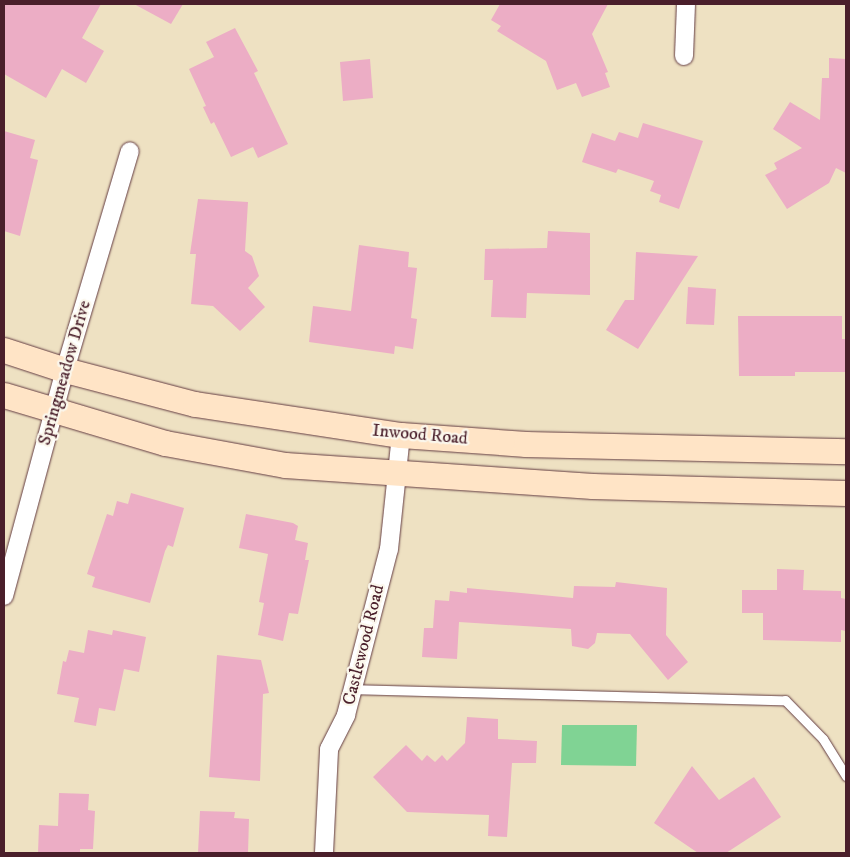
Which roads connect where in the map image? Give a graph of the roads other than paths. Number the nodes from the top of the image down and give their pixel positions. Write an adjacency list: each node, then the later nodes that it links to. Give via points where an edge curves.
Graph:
1 (686, 4): 2 (street)
2 (684, 56)
3 (130, 151): 5 (street, Springmeadow Drive)
4 (4, 350): 5 (main road, Inwood Road)
5 (65, 370): 7 (street, Springmeadow Drive); 8 (main road, Inwood Road, via 195,404)
6 (4, 395): 7 (main road)
7 (54, 412): 10 (main road, via 165,442 276,463); 12 (street, Springmeadow Drive)
8 (401, 435): 9 (main road, Inwood Road, via 526,444); 10 (street, Castlewood Road)
9 (846, 451)
10 (397, 475): 11 (main road, via 592,486); 13 (street, Castlewood Road, via 389,549)
11 (846, 493)
12 (4, 596)
13 (352, 689): 14 (lane, via 785,700 823,738); 15 (street, Castlewood Road, via 346,715 329,750)
14 (846, 776)
15 (324, 853)

